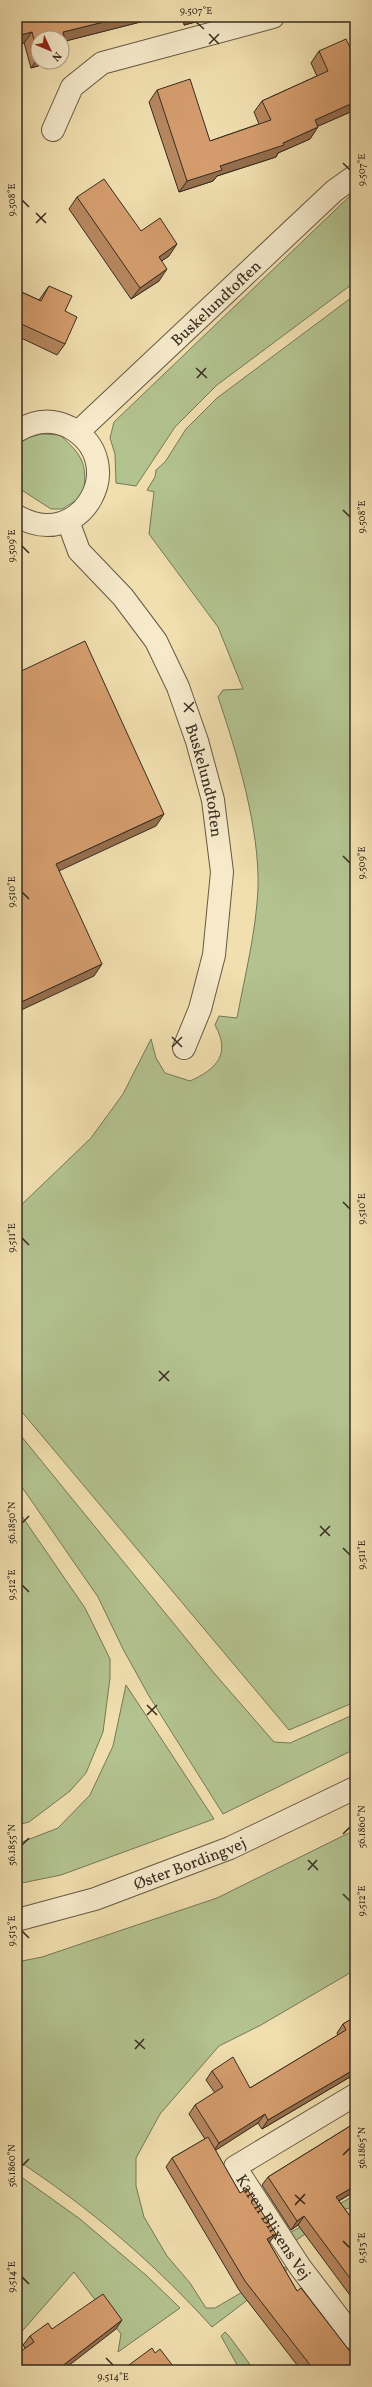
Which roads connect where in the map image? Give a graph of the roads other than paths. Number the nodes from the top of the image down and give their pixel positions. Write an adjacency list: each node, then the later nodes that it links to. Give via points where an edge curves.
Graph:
1 (273, 17): 2 (street, via 102,63 72,87)
2 (53, 130)
3 (355, 176): 5 (street, Buskelundtoften, via 334,191)
4 (21, 425): 5 (street, via 44,421 62,424)
5 (78, 432): 7 (street, via 90,445 97,461 98,479 93,496 83,511)
6 (17, 516): 7 (street, via 28,523 48,526)
7 (68, 521): 8 (street, Buskelundtoften, via 79,551 123,598 156,641 197,741 213,800 222,872 214,955 200,1009)
8 (184, 1048)
9 (355, 1788): 10 (street, Øster Bordingvej, via 230,1848 95,1899)
10 (17, 1920)
11 (355, 2095): 12 (street, Karen Blixens Vej, via 235,2166 300,2267)
12 (355, 2339)

